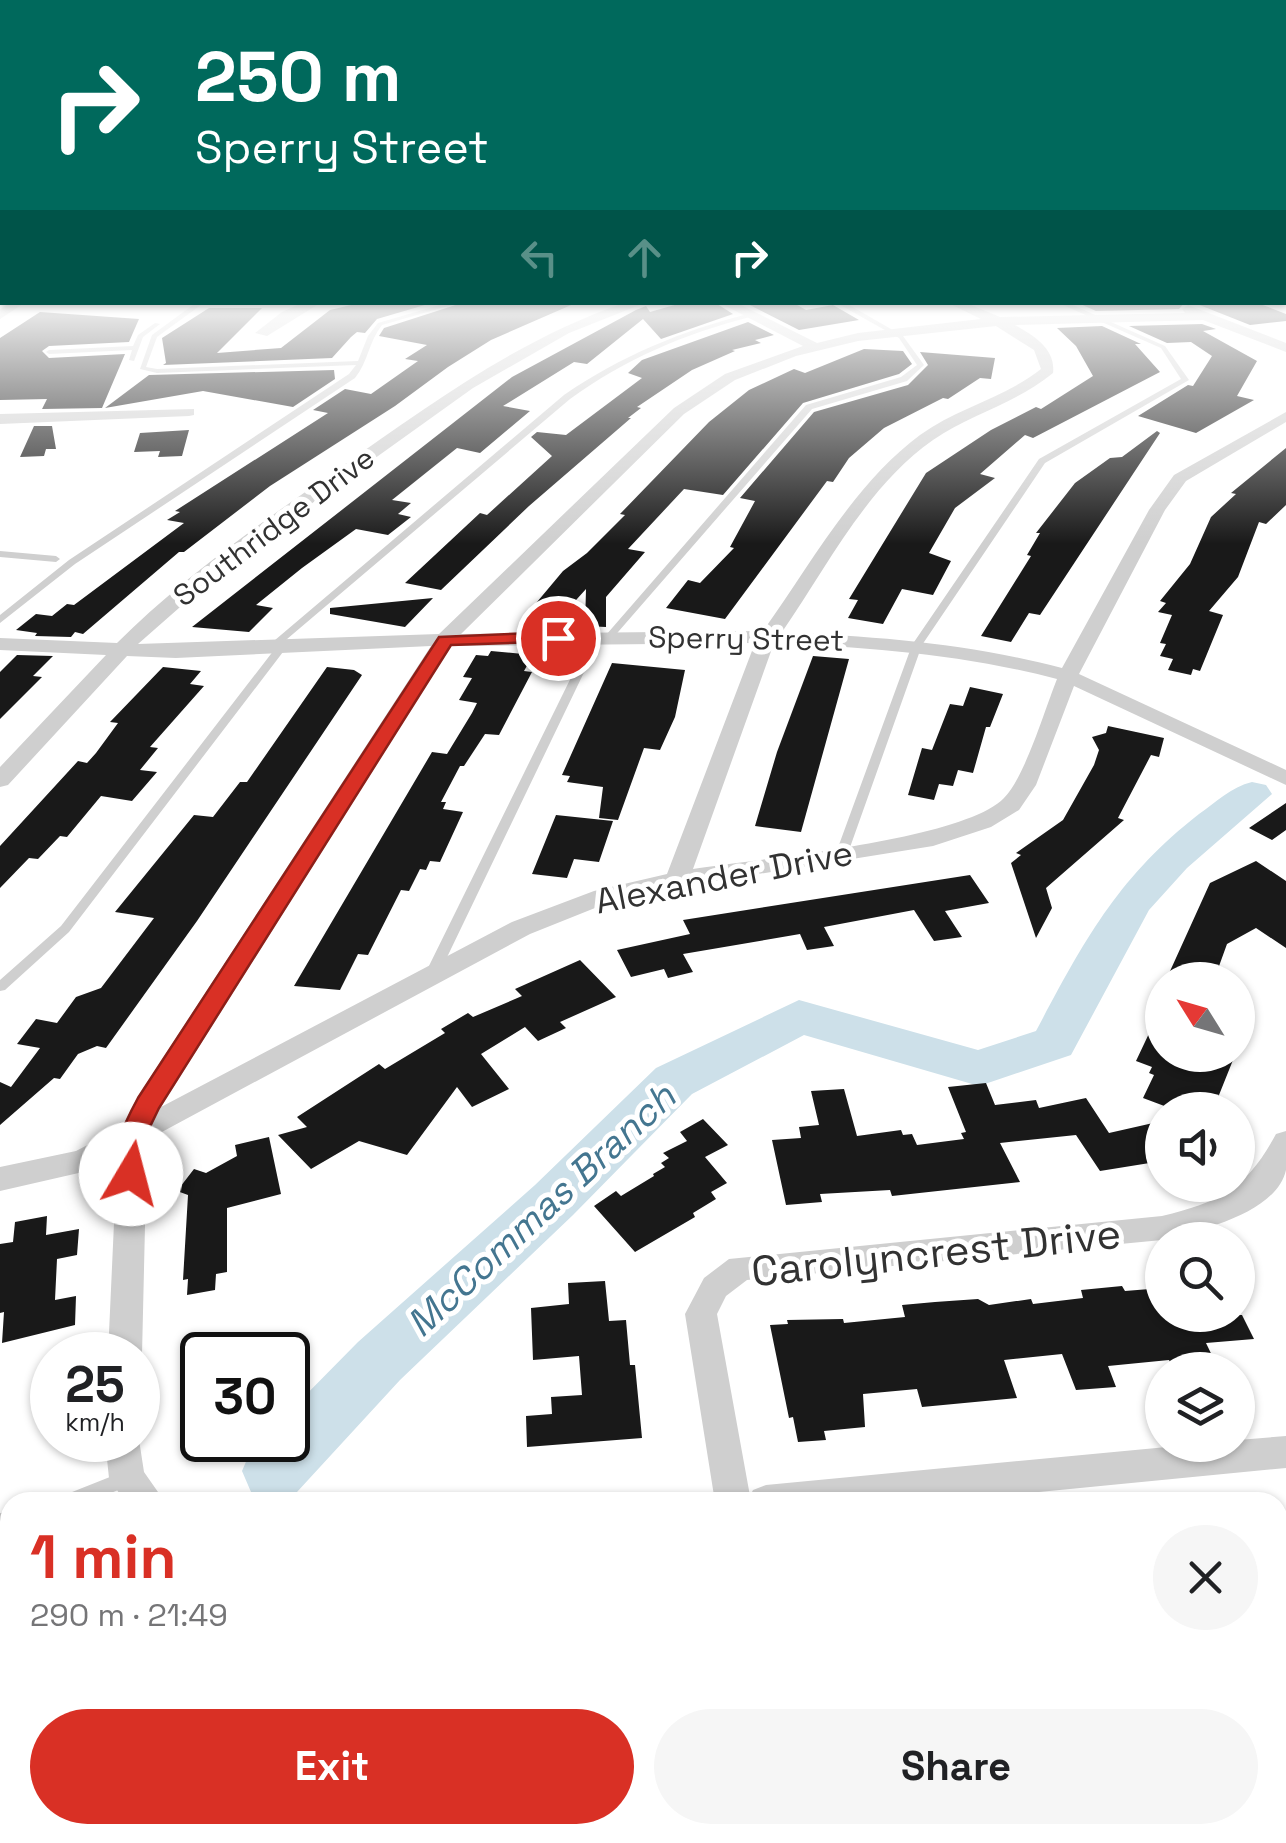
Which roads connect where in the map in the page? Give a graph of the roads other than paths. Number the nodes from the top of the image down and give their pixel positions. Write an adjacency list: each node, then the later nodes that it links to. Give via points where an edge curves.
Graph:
1 (354, 372): 13 (lane, via 57,573)
2 (484, 372): 20 (street, Southridge Drive, via 186,589)
3 (601, 372): 19 (lane)
4 (739, 372): 16 (street, via 700,394)
5 (912, 372): 14 (lane, via 809,407)
6 (1046, 372): 15 (street, via 898,457)
7 (1180, 372): 18 (lane, via 1185,380 1042,461)
8 (189, 412): 10 (street)
9 (1286, 416): 21 (street, Alexander Drive, via 1180,478)
10 (0, 419)
11 (0, 554): 12 (lane)
12 (56, 560)
13 (0, 620)
14 (603, 637): 15 (street, Sperry Street); 16 (street, Sperry Street); 26 (lane)
15 (767, 637): 18 (street, Sperry Street); 25 (street)
16 (445, 640): 19 (street, Sperry Street); 28 (street)
17 (0, 644): 20 (street, Sperry Street)
18 (917, 646): 21 (street, Sperry Street, via 990,655); 24 (lane)
19 (275, 649): 20 (street, Sperry Street); 27 (lane, via 64,929)
20 (120, 651): 23 (street, Southridge Drive)
21 (1068, 676): 22 (street, Sperry Street); 24 (street, Alexander Drive, via 1011,805 957,833)
22 (1286, 778)
23 (0, 780)
24 (842, 853): 25 (street, Alexander Drive)
25 (677, 879): 26 (street, Alexander Drive, via 602,896 522,928)
26 (430, 978): 28 (street, Alexander Drive)
27 (0, 987)
28 (132, 1137): 30 (street, Alexander Drive, via 83,1161); 31 (street)
29 (1286, 1142): 35 (street, Carolyncrest Drive, via 1274,1171 1252,1194 1220,1214 1162,1228 740,1268 716,1286 702,1314)
30 (0, 1179)
31 (126, 1332)
32 (1286, 1452): 36 (street)
33 (129, 1462): 34 (street)
34 (137, 1490)
35 (731, 1492)
36 (870, 1492)

